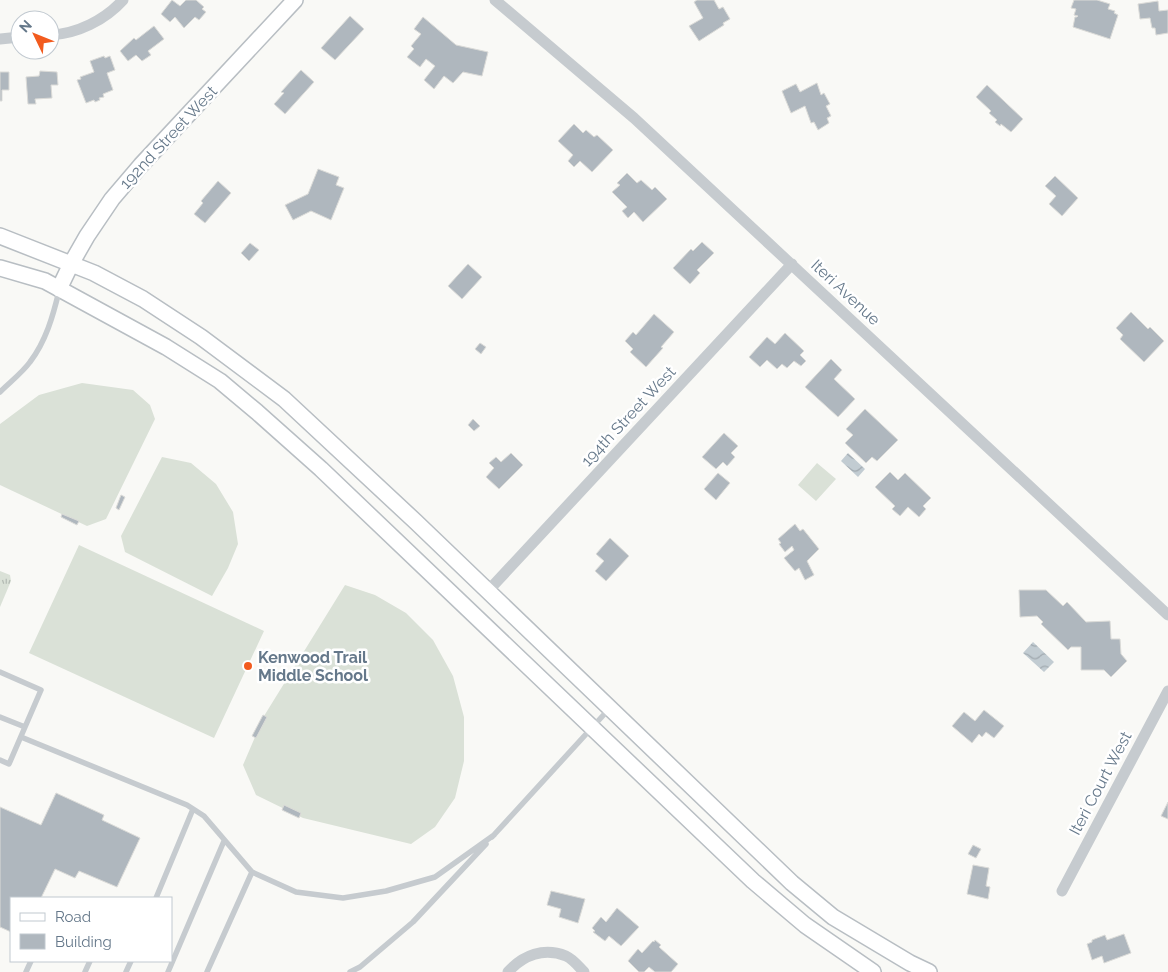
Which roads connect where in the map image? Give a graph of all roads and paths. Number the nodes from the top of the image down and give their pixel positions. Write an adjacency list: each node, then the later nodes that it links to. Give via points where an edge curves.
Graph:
1 (123, 0): 4 (street, via 94,23)
2 (295, 0): 6 (main road, 192nd Street West, via 122,187 100,215)
3 (495, 0): 7 (street, Iteri Avenue, via 634,118)
4 (60, 34)
5 (0, 236): 6 (main road)
6 (71, 264): 9 (main road, 192nd Street West); 11 (main road, via 143,299 201,337 284,399)
7 (792, 264): 11 (street, 194th Street West); 12 (street, Iteri Avenue)
8 (0, 268): 9 (main road, via 45,281)
9 (59, 289): 10 (lane, via 44,341 29,364); 18 (main road, via 166,347 235,393 328,476)
10 (0, 392)
11 (488, 591): 15 (main road)
12 (1168, 615)
13 (0, 672): 17 (lane, via 41,690)
14 (1168, 691): 25 (street, Iteri Court West)
15 (610, 709): 18 (lane); 33 (main road, via 792,883 833,917)
16 (0, 716): 17 (lane)
17 (24, 727): 19 (lane)
18 (592, 728): 22 (lane); 32 (main road, via 753,881 804,925)
19 (20, 736): 20 (lane, via 9,764); 21 (lane)
20 (0, 760)
21 (193, 809): 23 (lane, via 204,816); 26 (lane)
22 (494, 835): 24 (lane, via 435,877 386,891 343,898 296,892); 29 (lane, via 413,922)
23 (224, 841): 24 (lane); 27 (lane)
24 (252, 872): 28 (lane)
25 (1062, 890)
26 (156, 897)
27 (168, 972)
28 (206, 972)
29 (350, 972)
30 (508, 972): 31 (street, via 536,952 568,956)
31 (584, 972)
32 (873, 972)
33 (929, 972)

